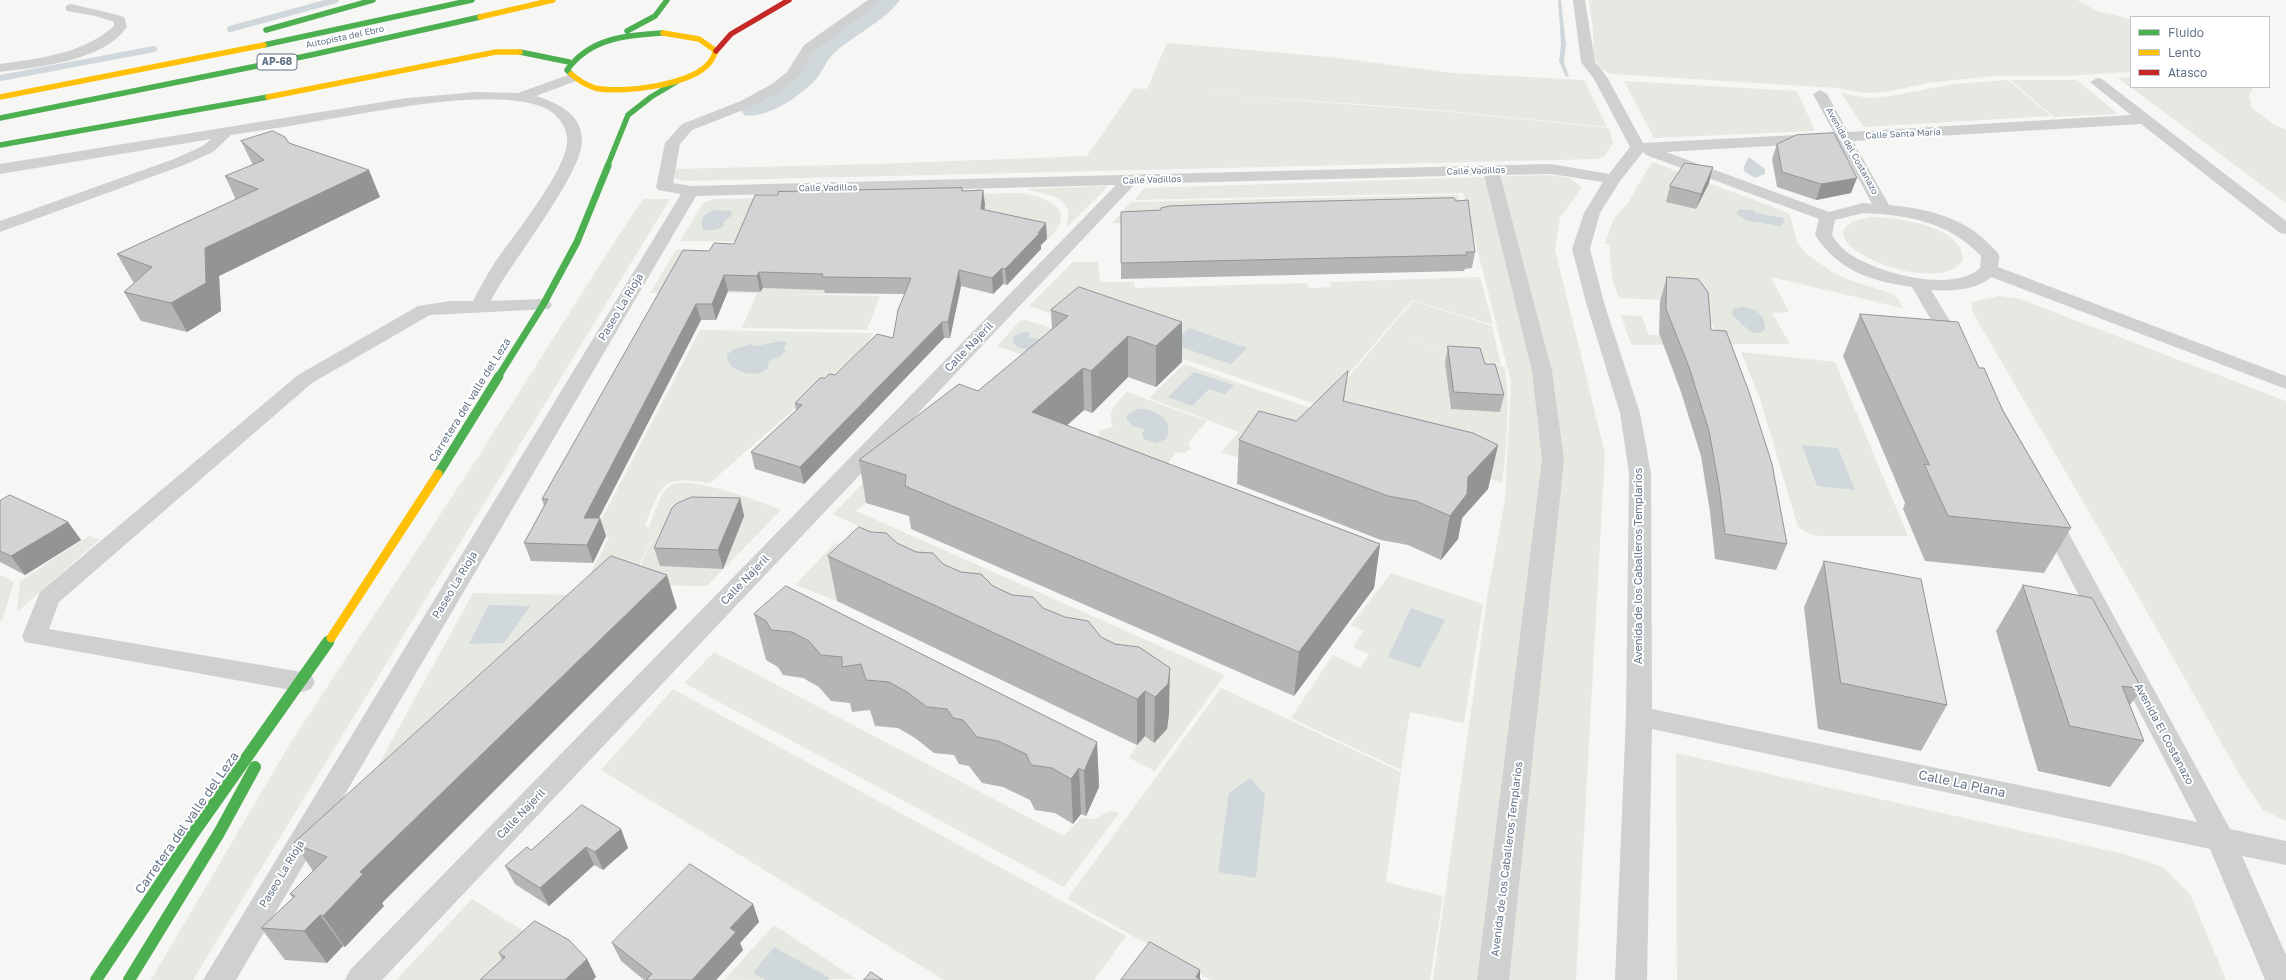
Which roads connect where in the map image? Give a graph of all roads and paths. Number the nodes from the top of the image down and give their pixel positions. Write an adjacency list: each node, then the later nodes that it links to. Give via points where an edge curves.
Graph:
1 (373, 0): 10 (main road)
2 (472, 0): 23 (main road, Autopista del Ebro / AP-68)
3 (554, 0): 26 (main road, Autopista del Ebro / AP-68, via 303,56)
4 (667, 0): 12 (main road, via 662,14)
5 (789, 0): 13 (main road, via 732,34)
6 (876, 0): 36 (street, Calle Vadillos, via 809,48 792,76 777,87 746,104 687,127 678,136 673,143 664,187)
7 (1579, 0): 31 (street, via 1583,11 1585,54 1591,69 1600,77)
8 (71, 8): 16 (street, via 114,17 120,20 121,27 110,39 81,52 46,61)
9 (672, 24): 11 (main road)
10 (254, 33)
11 (696, 37): 12 (main road, via 663,33); 13 (main road, via 710,43)
12 (606, 41): 15 (main road, via 583,51)
13 (716, 51): 18 (main road, via 715,57 702,70)
14 (160, 55): 20 (main road)
15 (569, 62): 17 (main road, via 567,70); 30 (main road, via 525,52 496,52 210,109)
16 (0, 68)
17 (571, 78): 21 (main road); 24 (street)
18 (676, 82): 21 (main road, via 639,88); 25 (main road)
19 (2097, 82): 27 (street)
20 (0, 88)
21 (603, 88): 25 (main road, via 621,102)
22 (1820, 94): 29 (street, Avenida del Costanazo)
23 (0, 97)
24 (519, 98): 28 (street, via 470,96 407,102); 44 (street, via 558,108 570,118 575,138 573,149 562,174 493,279)
25 (628, 115): 43 (main road, Carretera del valle del Leza, via 577,242)
26 (0, 118)
27 (2145, 120): 29 (street, Calle Santa María); 40 (street)
28 (228, 133): 32 (street); 39 (street, via 208,149 179,162)
29 (1844, 137): 31 (street, Calle Santa María, via 1660,148); 37 (street, Avenida del Costanazo)
30 (0, 145)
31 (1638, 147): 34 (street, Avenida de los Caballeros Templarios); 38 (street)
32 (0, 169)
33 (1490, 171): 34 (street, Calle Vadillos, via 1551,169); 35 (street, Calle Vadillos); 58 (street, Avenida de los Caballeros Templarios, via 1542,371 1553,460)
34 (1613, 179): 49 (street, Avenida de los Caballeros Templarios, via 1592,213 1581,249 1630,413 1640,473)
35 (1129, 181): 36 (street, Calle Vadillos); 57 (street, Calle Najeril)
36 (691, 191): 56 (street, Paseo La Rioja)
37 (1883, 209): 38 (street, via 1863,208); 41 (street, via 1924,215 1955,226 1977,240 1990,255)
38 (1828, 217): 42 (street, via 1824,235 1834,251 1855,264 1884,276)
39 (0, 227)
40 (2286, 229)
41 (1989, 270): 42 (street, via 1977,280 1953,285); 46 (street)
42 (1919, 284): 45 (street)
43 (543, 305): 44 (street); 48 (main road, Carretera del valle del Leza, via 473,420)
44 (479, 307): 48 (street, via 425,310 305,379 49,598 34,636)
45 (1966, 364)
46 (2286, 383)
47 (2038, 495): 52 (street, Avenida El Costanazo)
48 (302, 682): 50 (main road, Carretera del valle del Leza); 54 (main road, Carretera del valle del Leza, via 195,831)
49 (1639, 716): 52 (street, Calle La Plana); 59 (street, Avenida de los Caballeros Templarios)
50 (268, 744)
51 (261, 758): 55 (main road, Carretera del valle del Leza, via 219,833)
52 (2220, 838): 53 (street, Calle La Plana); 60 (street, Avenida El Costanazo)
53 (2286, 854)
54 (96, 980)
55 (129, 980)
56 (219, 980)
57 (361, 980)
58 (1493, 980)
59 (1631, 980)
60 (2281, 980)

